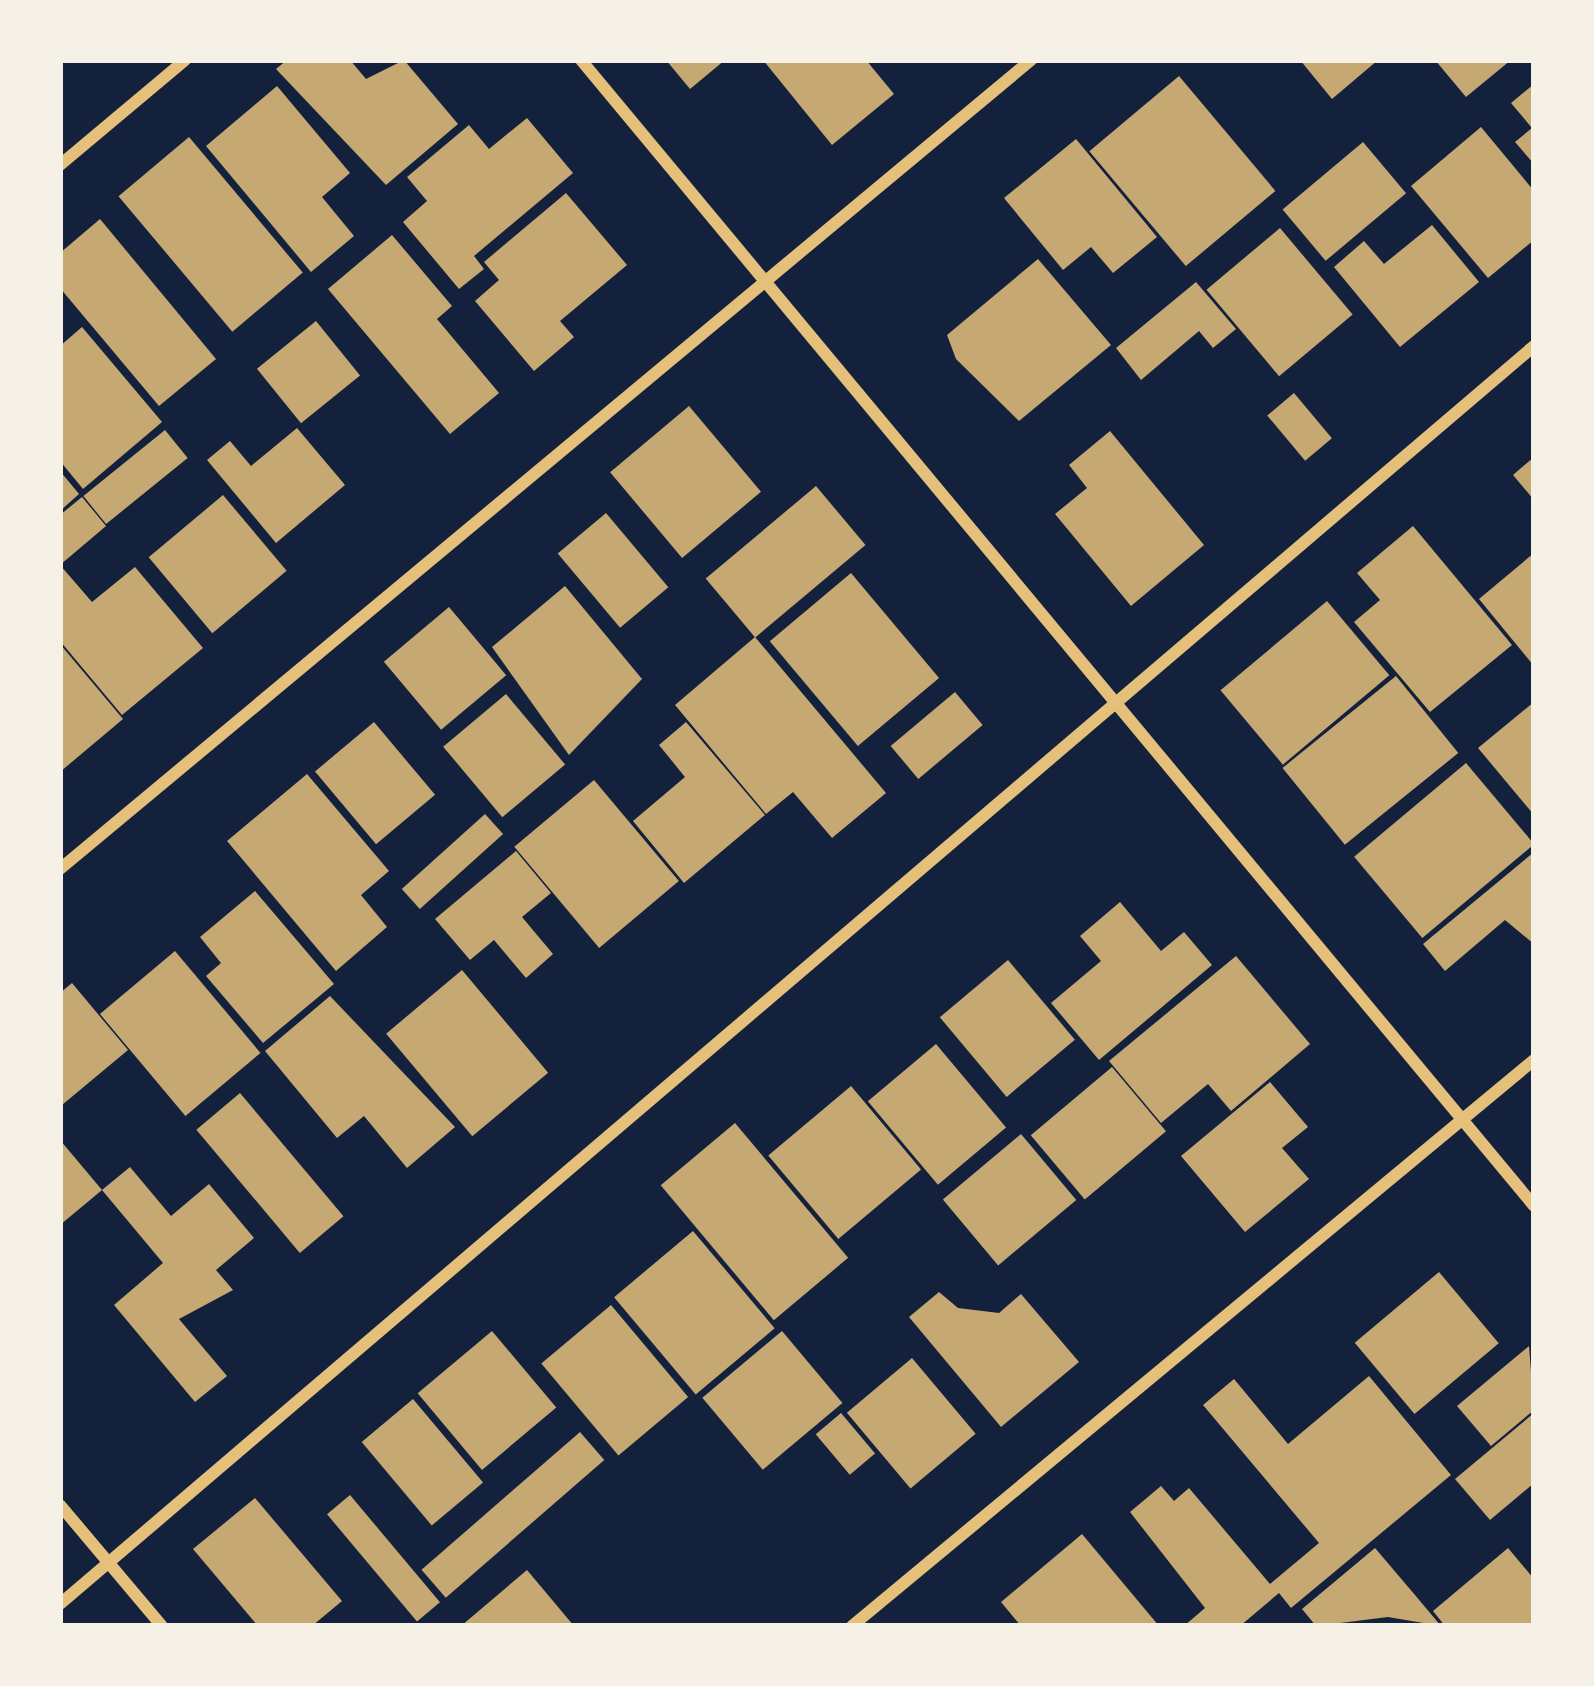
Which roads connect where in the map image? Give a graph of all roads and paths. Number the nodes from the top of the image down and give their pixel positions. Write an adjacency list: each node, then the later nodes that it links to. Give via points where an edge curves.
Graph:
1 (185, 60): 4 (street)
2 (581, 60): 5 (street)
3 (1031, 60): 5 (street)
4 (60, 165)
5 (765, 281): 7 (street); 8 (street)
6 (1534, 346): 7 (street)
7 (1111, 698): 10 (street); 13 (street)
8 (60, 869)
9 (1534, 1060): 10 (street)
10 (1462, 1120): 11 (street); 16 (street)
11 (1534, 1206)
12 (60, 1504): 13 (street)
13 (110, 1563): 14 (street); 15 (street)
14 (60, 1604)
15 (162, 1626)
16 (852, 1626)

